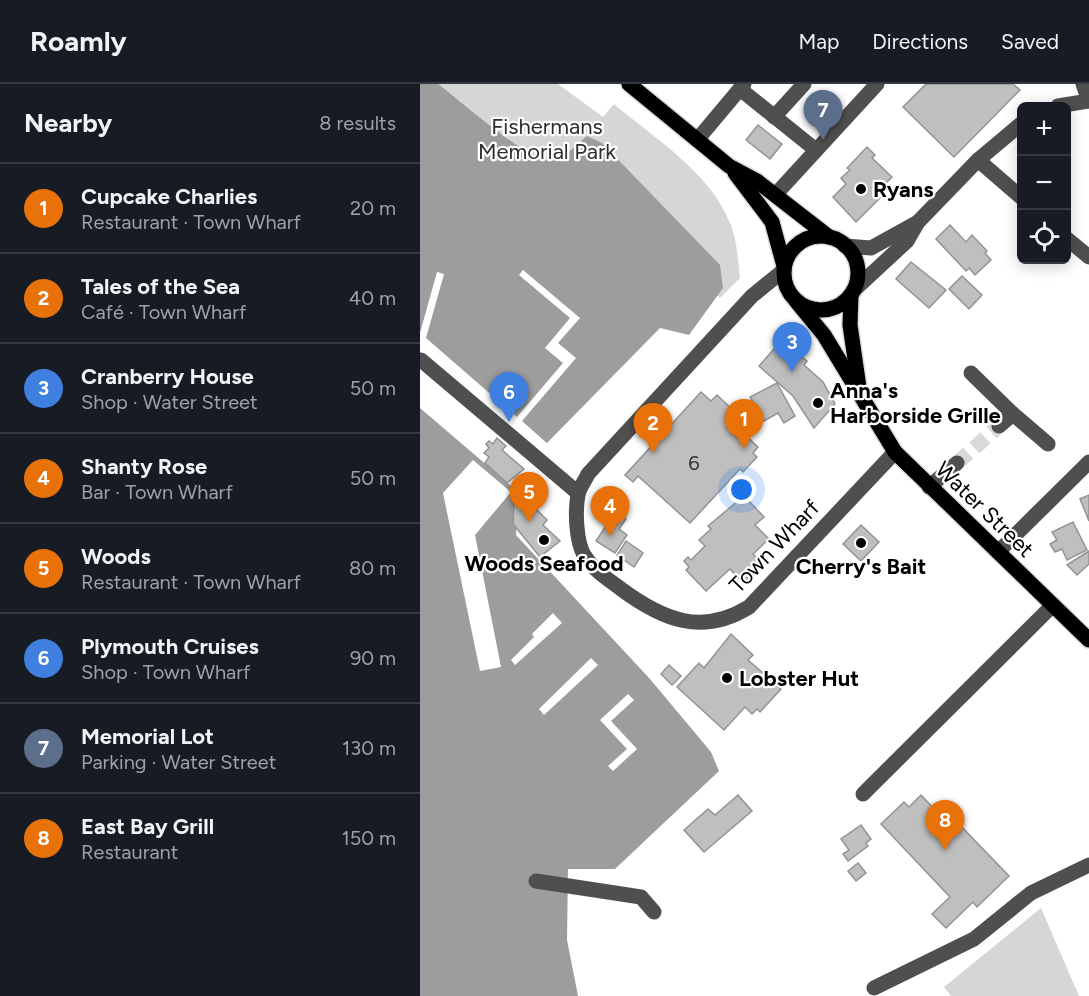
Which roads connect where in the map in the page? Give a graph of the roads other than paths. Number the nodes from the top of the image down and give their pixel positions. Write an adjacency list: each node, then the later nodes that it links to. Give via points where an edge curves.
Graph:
1 (629, 84): 10 (main road)
2 (804, 84): 8 (street)
3 (877, 84): 11 (street)
4 (1083, 84): 6 (street)
5 (742, 86): 8 (street); 10 (street)
6 (1089, 101): 7 (street)
7 (1071, 104)
8 (774, 117): 11 (street)
9 (1017, 127): 12 (street)
10 (697, 140): 13 (main road)
11 (816, 150): 14 (street)
12 (978, 160): 15 (street); 16 (street)
13 (729, 166): 14 (main road); 21 (main road, via 772,222)
14 (776, 194): 17 (main road)
15 (1017, 194)
16 (918, 222): 19 (street, via 871,248); 22 (street, via 907,241)
17 (829, 237): 19 (main road); 21 (main road, via 801,242 793,248)
18 (1071, 242): 20 (street)
19 (845, 246): 22 (main road, via 858,272)
20 (1089, 257)
21 (784, 268): 23 (main road, via 785,285); 34 (street, via 752,296 588,474)
22 (852, 293): 23 (main road, via 827,310 814,310); 26 (main road, Water Street, via 852,346)
23 (796, 301): 26 (main road, Water Street, via 824,335)
24 (421, 360): 34 (street)
25 (971, 373): 27 (street)
26 (862, 399): 30 (main road, Water Street)
27 (1013, 414): 28 (street); 29 (street)
28 (999, 426)
29 (1048, 444)
30 (895, 452): 33 (main road, Water Street); 34 (street, Town Wharf, via 749,607 722,620 683,621 664,616 597,572 584,554 579,536)
31 (1089, 462): 35 (street)
32 (957, 463): 33 (street)
33 (929, 487): 35 (main road, Water Street)
34 (578, 494)
35 (998, 552): 36 (main road, Water Street)
36 (1053, 605): 37 (main road, Water Street); 38 (street)
37 (1089, 640)
38 (863, 794)
39 (1089, 865): 42 (street, via 1031,893 974,939)
40 (536, 881): 41 (street, via 641,897)
41 (654, 912)
42 (874, 988)

